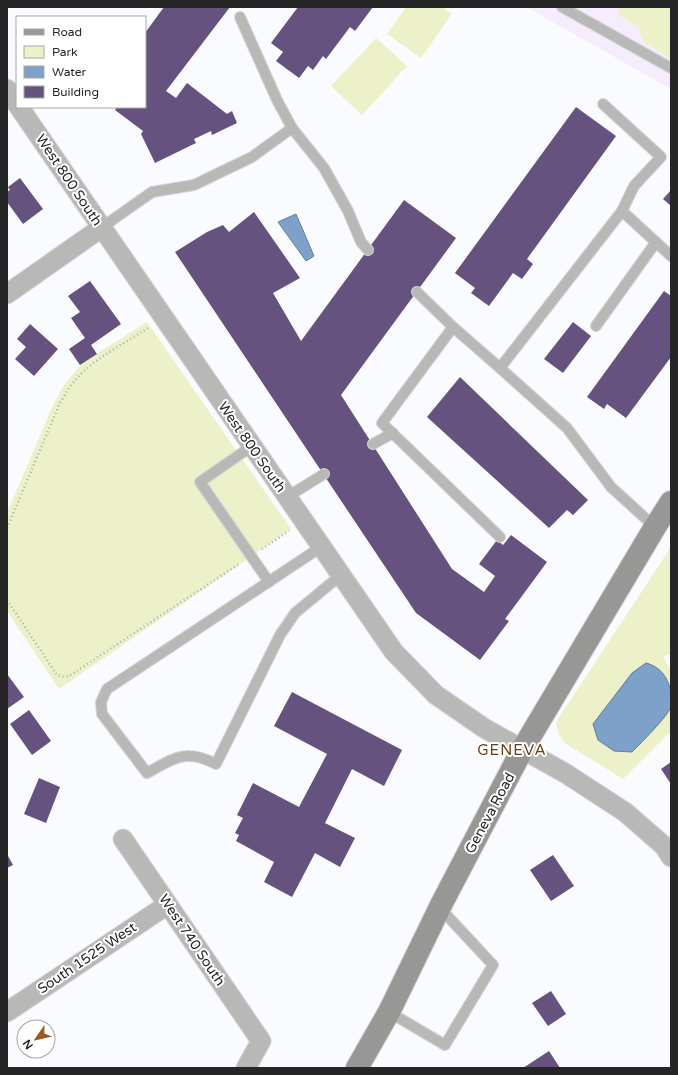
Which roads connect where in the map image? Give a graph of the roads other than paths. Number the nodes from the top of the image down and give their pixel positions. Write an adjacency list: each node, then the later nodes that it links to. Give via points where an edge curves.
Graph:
1 (562, 7): 3 (lane)
2 (240, 17): 8 (lane)
3 (671, 68)
4 (7, 89): 5 (street)
5 (16, 102)
6 (603, 104): 9 (lane, via 661,157 634,186)
7 (20, 108): 10 (street, West 800 South)
8 (292, 128): 10 (lane, via 252,157 194,185 152,192); 12 (lane, via 324,168 348,211 361,242)
9 (622, 212): 11 (lane); 18 (lane)
10 (101, 228): 15 (street); 21 (street, West 800 South)
11 (656, 242): 13 (lane); 16 (lane)
12 (368, 250)
13 (671, 256)
14 (416, 292): 17 (lane)
15 (7, 294)
16 (596, 326)
17 (453, 327): 18 (lane); 19 (lane, via 382,422)
18 (500, 368): 25 (lane, via 567,428 611,487)
19 (393, 433): 20 (lane); 26 (lane)
20 (373, 444)
21 (252, 446): 23 (street, West 800 South); 29 (lane, via 200,482)
22 (324, 474): 23 (lane)
23 (287, 497): 27 (street, West 800 South)
24 (671, 502): 25 (main road, Geneva Road)
25 (654, 527): 30 (main road, Geneva Road)
26 (500, 537)
27 (321, 547): 28 (street, West 800 South); 29 (lane)
28 (341, 575): 29 (lane, via 295,613 280,635 216,764 203,758 184,756 170,760 147,773 102,714 101,702 108,689); 30 (street, West 800 South, via 394,652 436,695)
29 (269, 582)
30 (522, 750): 32 (street, West 800 South, via 565,773 625,812 664,846); 34 (main road, Geneva Road)
31 (123, 839): 33 (street, West 740 South)
32 (671, 856)
33 (168, 905): 35 (street, South 1525 West); 37 (street, West 740 South, via 261,1041)
34 (440, 908): 36 (main road, Geneva Road); 36 (lane, via 493,965 445,1045)
35 (7, 1012)
36 (389, 1012): 38 (main road, Geneva Road)
37 (246, 1068)
38 (357, 1068)

